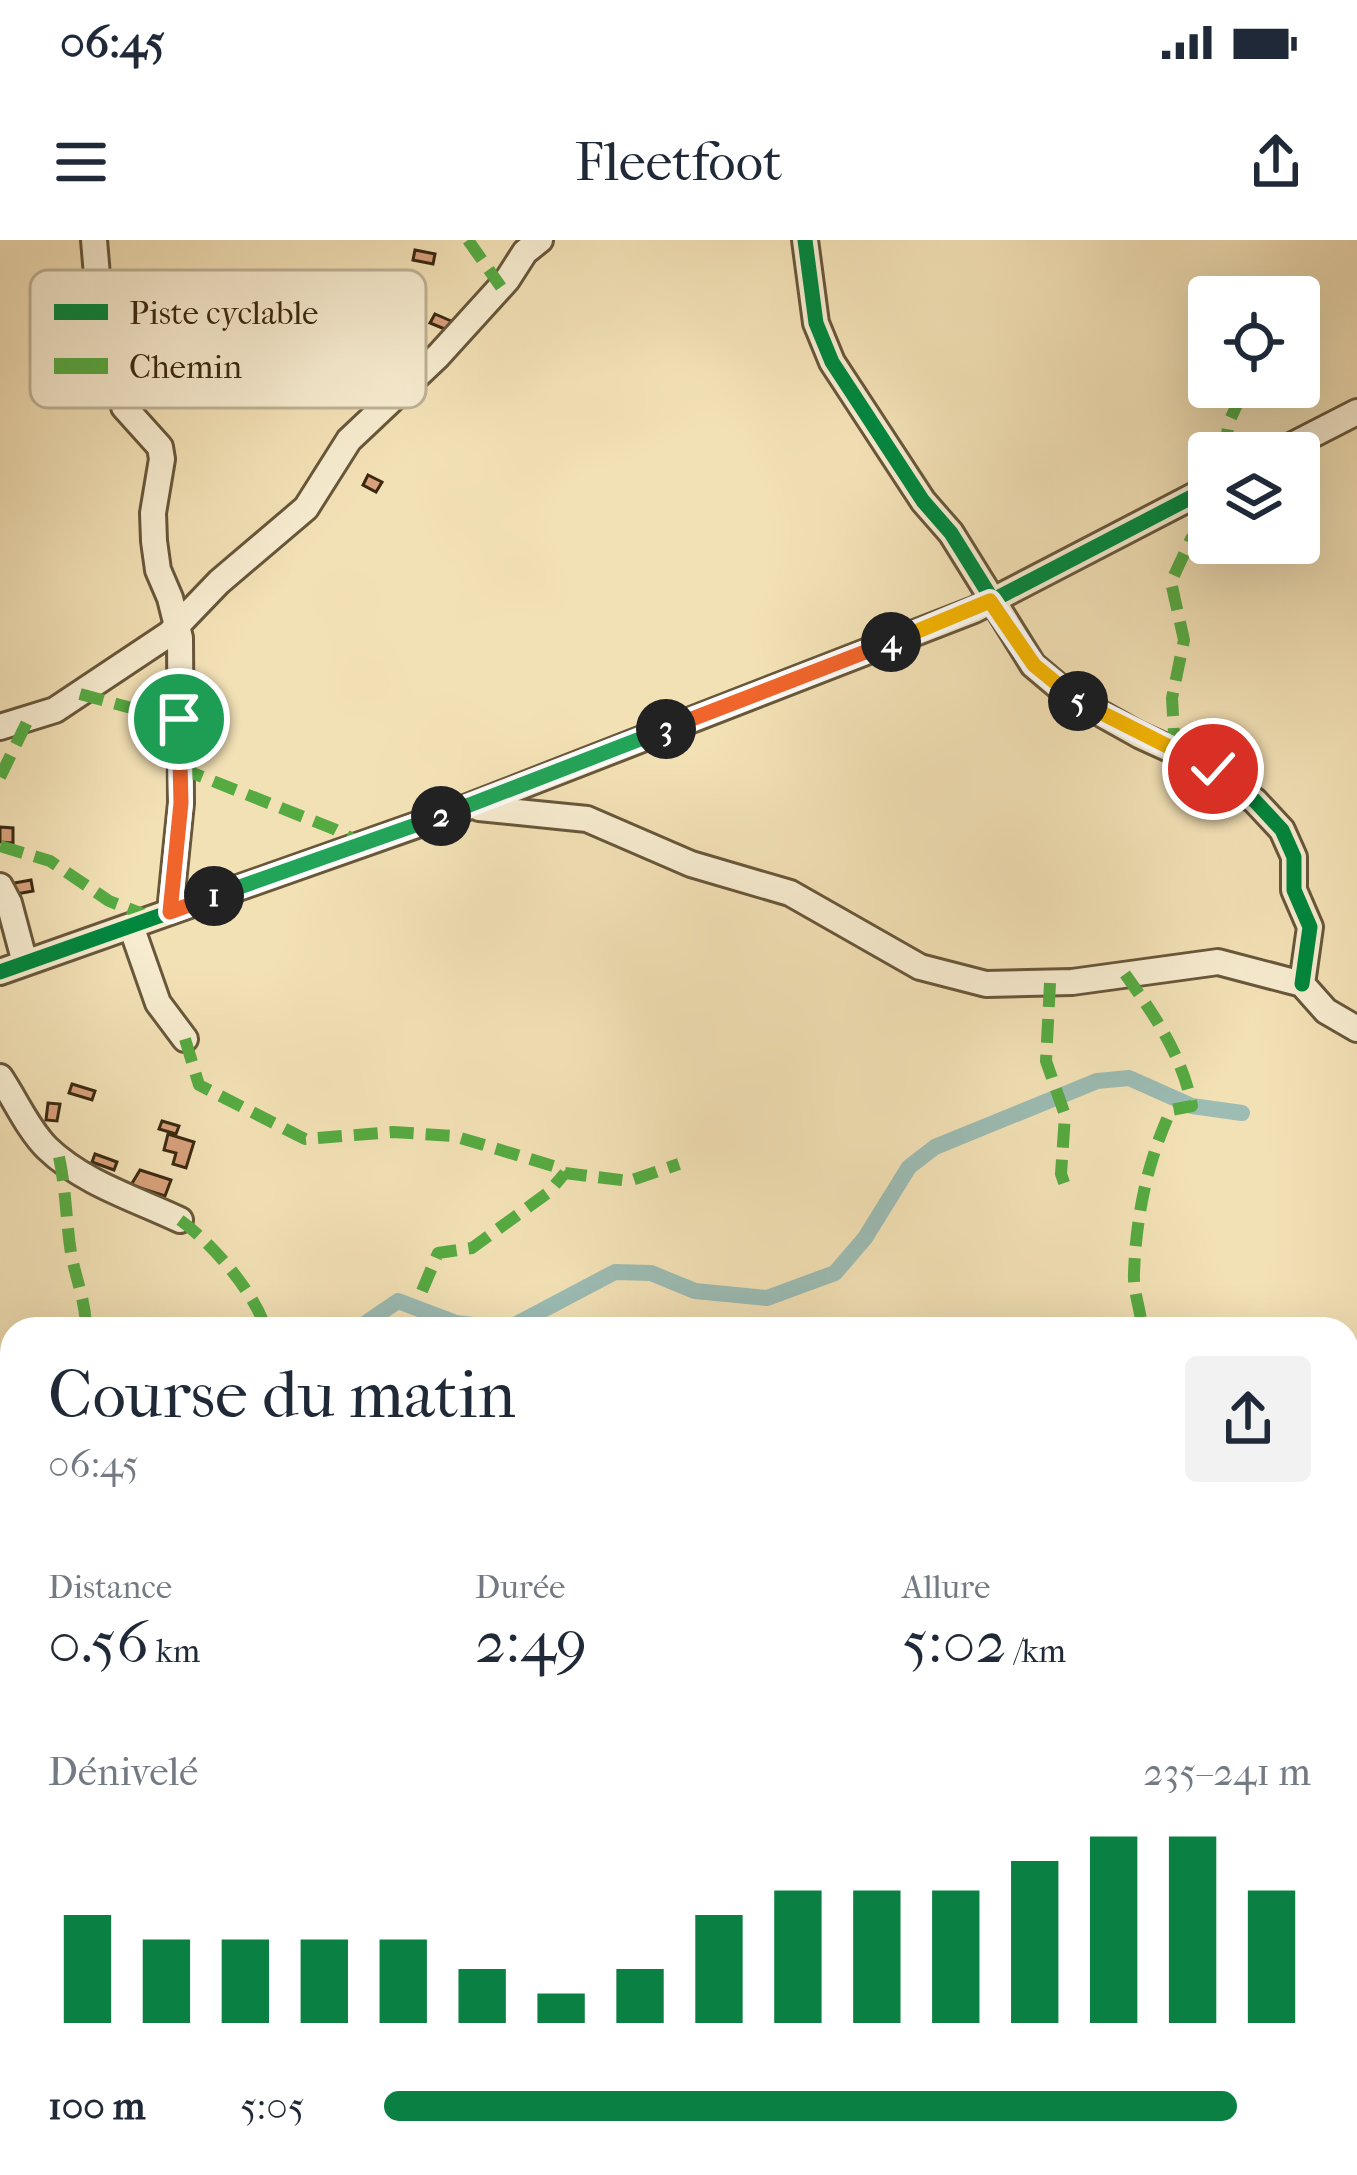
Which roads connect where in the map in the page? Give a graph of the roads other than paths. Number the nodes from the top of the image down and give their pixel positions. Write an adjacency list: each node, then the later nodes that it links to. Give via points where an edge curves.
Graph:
1 (94, 240): 4 (street)
2 (540, 240): 5 (street)
3 (805, 240): 11 (street, via 816,323 832,362)
4 (97, 270)
5 (426, 367)
6 (125, 408): 12 (street, via 160,447 154,541)
7 (383, 408): 12 (street, via 349,440 306,508)
8 (1357, 412): 9 (street)
9 (1318, 432)
10 (1188, 499): 11 (street)
11 (990, 601): 14 (street); 20 (street, via 1034,665 1071,697 1213,769 1282,830 1310,927)
12 (178, 625): 13 (street, via 56,710); 16 (street, via 181,803)
13 (0, 727)
14 (465, 808): 16 (street); 20 (street, via 587,819 691,864 790,893 920,967 986,985 1218,962)
15 (0, 886): 18 (street)
16 (170, 912): 17 (street)
17 (131, 926): 18 (street); 22 (street, via 158,1003)
18 (25, 963): 19 (street)
19 (0, 972)
20 (1302, 984): 21 (street)
21 (1357, 1029)
22 (185, 1039)
23 (0, 1077): 24 (street, via 59,1157)
24 (180, 1220)

